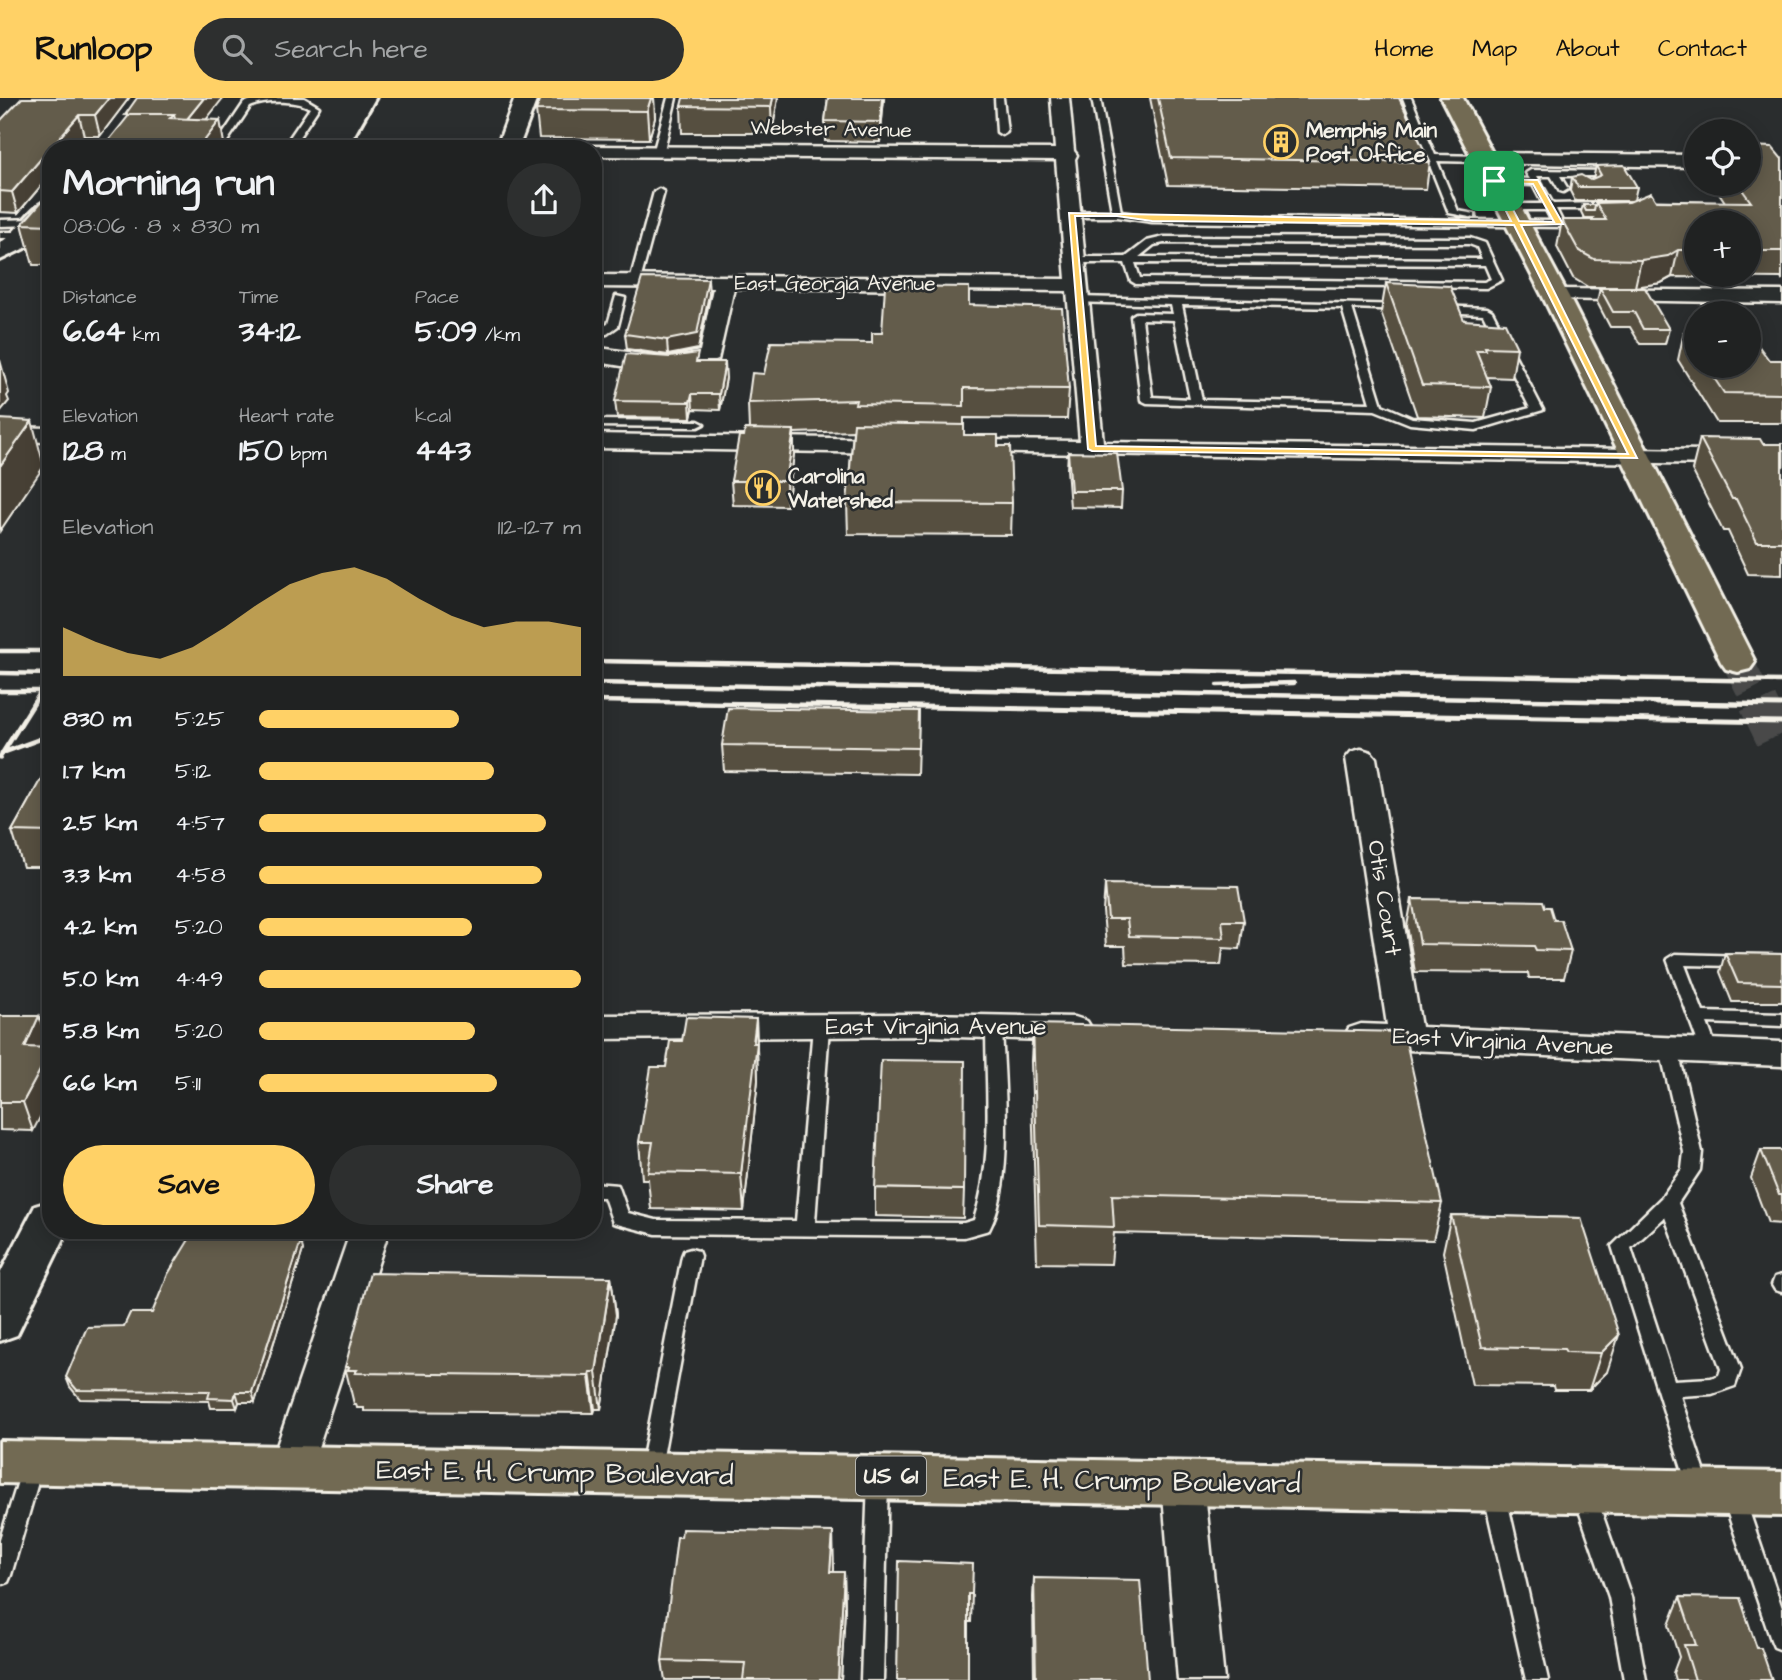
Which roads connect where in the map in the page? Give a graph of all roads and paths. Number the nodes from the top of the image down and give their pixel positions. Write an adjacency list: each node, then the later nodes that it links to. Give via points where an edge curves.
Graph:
1 (526, 98): 11 (main road)
2 (672, 98): 13 (lane)
3 (999, 98): 8 (lane)
4 (1060, 98): 14 (street)
5 (1096, 98): 26 (lane)
6 (1407, 98): 15 (lane)
7 (1452, 98): 17 (main road)
8 (1002, 132)
9 (222, 140): 10 (lane, via 247,105 304,101 315,107)
10 (292, 140)
11 (510, 140)
12 (602, 150): 13 (street, Webster Avenue)
13 (659, 150): 14 (street, Webster Avenue)
14 (1068, 155): 25 (street)
15 (1432, 158): 17 (lane); 27 (lane, via 1454,213)
16 (1684, 162): 17 (street)
17 (1488, 170): 20 (lane); 27 (main road)
18 (1554, 173): 19 (lane, via 1578,177); 20 (lane, via 1531,173); 21 (lane)
19 (1608, 173)
20 (1536, 182): 23 (lane)
21 (1563, 189)
22 (659, 191): 37 (lane)
23 (1549, 206): 24 (lane); 27 (lane); 30 (lane)
24 (1620, 206)
25 (1072, 214): 26 (lane); 33 (street)
26 (1117, 214): 27 (lane, via 1152,219)
27 (1512, 215): 30 (lane); 40 (main road)
28 (37, 221): 29 (lane); 32 (main road)
29 (0, 223)
30 (1559, 224): 31 (lane)
31 (1578, 224)
32 (1, 247)
33 (1075, 260): 34 (lane); 39 (street)
34 (1129, 260): 35 (lane); 35 (lane, via 1151,243 1164,240 1456,241 1476,242); 35 (lane, via 1136,281 1161,283 1486,285 1497,280)
35 (1489, 262)
36 (602, 281): 37 (street, East Georgia Avenue)
37 (635, 281): 38 (street, East Georgia Avenue)
38 (725, 282): 39 (street, East Georgia Avenue); 49 (street, via 710,355 701,360 653,363)
39 (1077, 292): 43 (lane); 59 (street)
40 (1555, 295): 41 (street); 60 (main road)
41 (1782, 297)
42 (620, 298): 48 (lane, via 613,326)
43 (1175, 302): 44 (lane); 47 (lane)
44 (1346, 305): 45 (lane); 51 (lane)
45 (1410, 307)
46 (1423, 308): 51 (lane, via 1487,311 1536,410 1476,427 1410,421)
47 (1179, 317): 50 (lane); 50 (lane, via 1136,316 1147,400)
48 (602, 332)
49 (602, 356)
50 (1197, 403): 51 (lane)
51 (1377, 407)
52 (602, 423): 53 (lane)
53 (698, 424)
54 (0, 434): 55 (street)
55 (42, 435)
56 (602, 441): 57 (street)
57 (916, 446)
58 (943, 446): 59 (street)
59 (1092, 449): 60 (street)
60 (1634, 456): 61 (street); 62 (main road)
61 (1782, 458)
62 (1738, 662)
63 (1362, 758): 72 (street, Otis Court)
64 (1782, 962): 65 (lane, via 1675,959)
65 (1696, 1017): 66 (lane); 74 (lane)
66 (1782, 1020)
67 (602, 1027): 68 (street, East Virginia Avenue)
68 (821, 1027): 69 (street, East Virginia Avenue); 78 (lane)
69 (994, 1027): 70 (street, East Virginia Avenue); 78 (lane, via 994,1160 990,1205 982,1225 964,1230)
70 (1104, 1029)
71 (1324, 1035): 72 (street, East Virginia Avenue)
72 (1406, 1037): 73 (street, East Virginia Avenue)
73 (1669, 1050): 74 (street, East Virginia Avenue); 77 (lane, via 1693,1152 1691,1170)
74 (1709, 1052): 75 (street, East Virginia Avenue)
75 (1782, 1054)
76 (602, 1190): 78 (lane, via 611,1190 620,1218 656,1227)
77 (1669, 1202): 83 (lane, via 1621,1246); 83 (lane, via 1731,1369 1728,1380 1712,1386)
78 (805, 1228)
79 (42, 1236): 82 (main road)
80 (367, 1239): 85 (street)
81 (691, 1256): 86 (lane)
82 (0, 1322)
83 (1667, 1388): 91 (lane)
84 (17, 1462): 85 (main road, East E. H. Crump Boulevard / US 61); 93 (lane)
85 (290, 1469): 86 (main road, East E. H. Crump Boulevard / US 61)
86 (649, 1475): 87 (main road, East E. H. Crump Boulevard / US 61)
87 (878, 1476): 88 (main road, East E. H. Crump Boulevard / US 61); 95 (lane)
88 (1183, 1482): 89 (main road, East E. H. Crump Boulevard / US 61); 96 (street)
89 (1494, 1488): 90 (main road, East E. H. Crump Boulevard / US 61); 97 (lane)
90 (1583, 1490): 91 (main road, East E. H. Crump Boulevard / US 61); 98 (lane, via 1620,1597)
91 (1716, 1494): 92 (main road, East E. H. Crump Boulevard / US 61); 94 (lane)
92 (1782, 1494)
93 (0, 1575)
94 (1782, 1640)
95 (872, 1680)
96 (1201, 1680)
97 (1537, 1680)
98 (1635, 1680)

